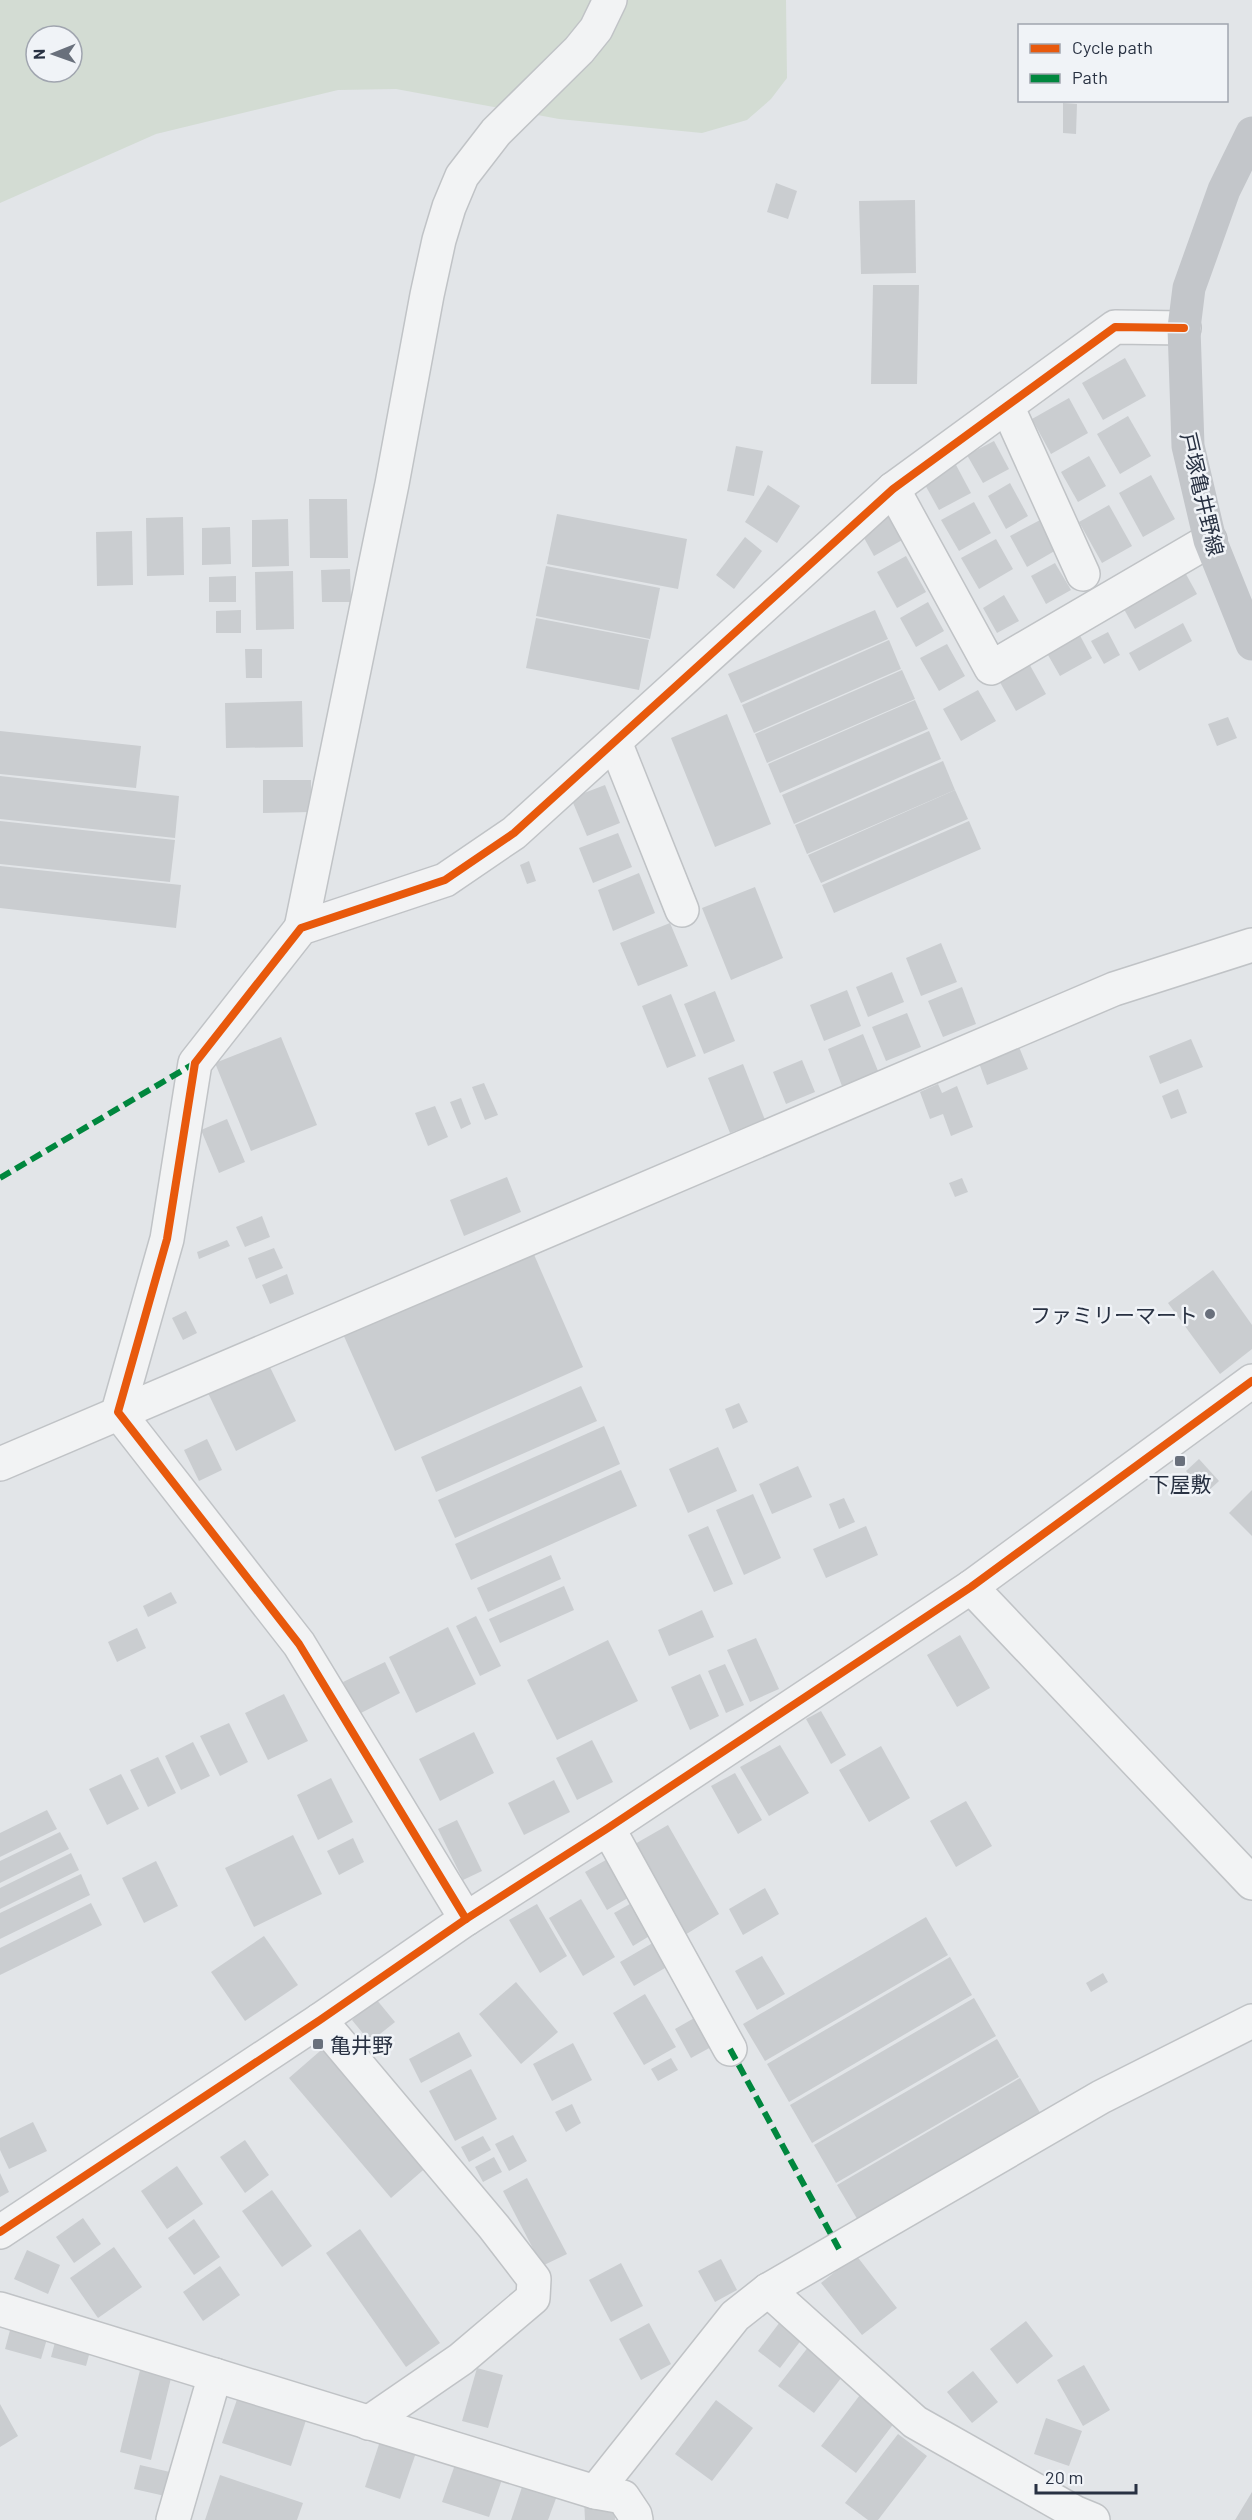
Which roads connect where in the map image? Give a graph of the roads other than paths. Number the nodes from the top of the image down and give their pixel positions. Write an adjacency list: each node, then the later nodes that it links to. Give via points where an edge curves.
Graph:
1 (610, 0): 11 (street, via 596,29 579,50 496,132 462,176 449,207 427,295)
2 (1252, 133): 3 (main road, 戸塚亀井野線, via 1224,190 1189,288)
3 (1184, 328): 4 (street, via 1114,327); 6 (main road, 戸塚亀井野線, via 1188,446)
4 (1007, 406): 5 (street); 7 (street)
5 (893, 489): 6 (street, via 992,668); 9 (street)
6 (1210, 540): 8 (main road, 戸塚亀井野線)
7 (1083, 574)
8 (1252, 644)
9 (615, 742): 10 (street); 11 (street, via 514,833 445,880)
10 (682, 910)
11 (301, 928): 14 (street, via 195,1063 167,1239)
12 (1252, 945): 14 (street, via 1114,989)
13 (1252, 1381): 16 (street)
14 (118, 1412): 15 (street); 19 (street, via 299,1644)
15 (0, 1464)
16 (971, 1587): 17 (street); 18 (street)
17 (608, 1828): 19 (street); 22 (street)
18 (1252, 1883)
19 (466, 1919): 20 (street)
20 (320, 2020): 23 (street); 27 (street, via 534,2279 533,2298 461,2359)
21 (1252, 2021): 24 (street, via 1101,2097)
22 (730, 2049)
23 (0, 2232)
24 (768, 2290): 28 (street, via 735,2316); 31 (street, via 915,2422)
25 (0, 2309): 26 (street)
26 (215, 2375): 27 (street); 29 (street)
27 (368, 2423): 28 (street)
28 (595, 2492): 30 (street, via 623,2497)
29 (173, 2520)
30 (636, 2520)
31 (1093, 2520)

